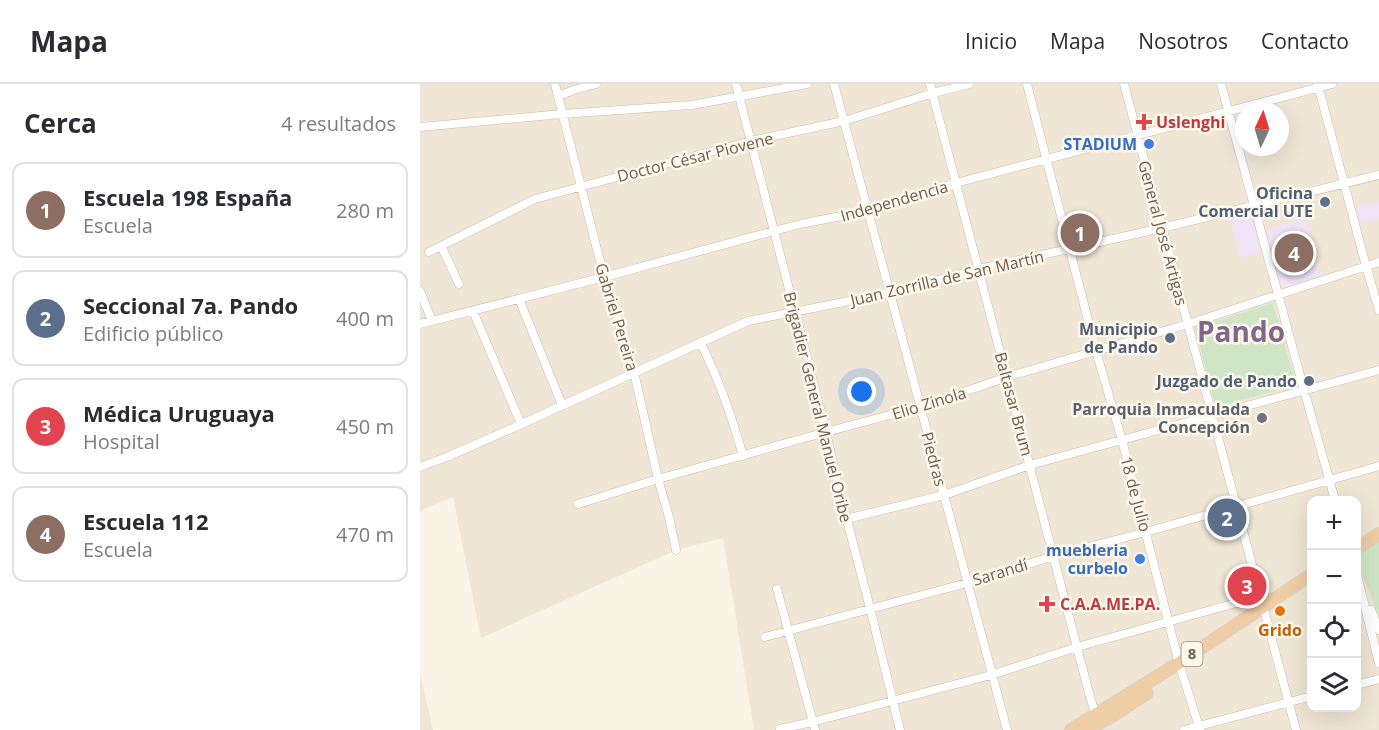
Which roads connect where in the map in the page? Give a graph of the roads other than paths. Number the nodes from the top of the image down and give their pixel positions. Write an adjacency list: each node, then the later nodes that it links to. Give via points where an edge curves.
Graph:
1 (555, 84): 14 (street, Gabriel Pereira)
2 (596, 84): 14 (street)
3 (736, 84): 15 (street, Brigadier General Manuel Oribe)
4 (807, 84): 15 (street)
5 (834, 84): 18 (street, Piedras)
6 (930, 84): 13 (street, Baltasar Brum)
7 (969, 84): 13 (street, Doctor César Piovene)
8 (1027, 84): 22 (street, 18 de Julio)
9 (1124, 84): 20 (street, General José Artigas)
10 (1221, 84): 16 (street)
11 (1332, 84): 12 (street, Independencia)
12 (1318, 86): 16 (street, Independencia); 25 (street)
13 (933, 93): 18 (street, Doctor César Piovene); 24 (street, Baltasar Brum)
14 (558, 96): 17 (street, Gabriel Pereira)
15 (739, 96): 17 (street, via 692,105); 21 (street, Brigadier General Manuel Oribe)
16 (1228, 112): 20 (street, Independencia); 27 (street)
17 (562, 114): 19 (street); 26 (street, Gabriel Pereira)
18 (844, 121): 21 (street, Doctor César Piovene); 28 (street, Piedras)
19 (420, 127)
20 (1138, 136): 22 (street, Independencia); 29 (street, General José Artigas)
21 (751, 141): 26 (street, Doctor César Piovene); 30 (street, Brigadier General Manuel Oribe)
22 (1046, 160): 24 (street, Independencia); 32 (street, 18 de Julio)
23 (1379, 175): 25 (street, Juan Zorrilla de San Martín)
24 (956, 183): 28 (street, Independencia); 36 (street, Baltasar Brum)
25 (1344, 183): 27 (street, Juan Zorrilla de San Martín); 35 (street)
26 (582, 186): 31 (street, Doctor César Piovene, via 527,202); 37 (street, Gabriel Pereira)
27 (1253, 206): 29 (street, Juan Zorrilla de San Martín); 41 (street)
28 (868, 211): 30 (street, Independencia); 40 (street, Piedras)
29 (1162, 228): 32 (street, Juan Zorrilla de San Martín); 48 (street, General José Artigas)
30 (774, 231): 37 (street, Independencia); 45 (street, Brigadier General Manuel Oribe)
31 (441, 246): 33 (street, Doctor César Piovene); 38 (street)
32 (1070, 249): 36 (street, Juan Zorrilla de San Martín); 50 (street, 18 de Julio)
33 (429, 252)
34 (1379, 262): 35 (street, Elio Zinola)
35 (1366, 266): 41 (street, Elio Zinola); 43 (street)
36 (979, 269): 40 (street, Juan Zorrilla de San Martín); 53 (street, Baltasar Brum)
37 (604, 277): 42 (street, Independencia); 52 (street, Gabriel Pereira)
38 (459, 284)
39 (420, 291): 46 (street)
40 (890, 293): 45 (street, Juan Zorrilla de San Martín); 56 (street, Piedras)
41 (1278, 295): 48 (street, Elio Zinola); 54 (street)
42 (519, 299): 44 (street, Independencia); 55 (street)
43 (1379, 310)
44 (473, 311): 46 (street, Independencia); 58 (street)
45 (794, 311): 49 (street, Juan Zorrilla de San Martín, via 748,321); 59 (street, Brigadier General Manuel Oribe)
46 (432, 321): 47 (street, Independencia)
47 (420, 324)
48 (1188, 324): 50 (street, Elio Zinola); 57 (street, General José Artigas)
49 (700, 342): 52 (street, Juan Zorrilla de San Martín); 61 (street, via 727,402)
50 (1096, 351): 53 (street, Elio Zinola); 60 (street, 18 de Julio)
51 (1379, 370): 54 (street)
52 (634, 372): 55 (street, Juan Zorrilla de San Martín); 65 (street, Gabriel Pereira)
53 (1007, 377): 56 (street, Elio Zinola); 62 (street, Baltasar Brum)
54 (1304, 390): 57 (street); 66 (street)
55 (562, 405): 58 (street, Juan Zorrilla de San Martín)
56 (920, 407): 59 (street, Elio Zinola); 67 (street, Piedras)
57 (1212, 416): 60 (street); 70 (street, General José Artigas)
58 (521, 424): 64 (street, Juan Zorrilla de San Martín)
59 (826, 432): 61 (street, Elio Zinola); 71 (street, Brigadier General Manuel Oribe)
60 (1122, 440): 62 (street); 72 (street, 18 de Julio)
61 (743, 456): 65 (street, Elio Zinola)
62 (1030, 465): 67 (street); 76 (street, Baltasar Brum)
63 (1379, 466): 66 (street, Sarandí)
64 (420, 467)
65 (658, 479): 69 (street, Elio Zinola); 75 (street, Gabriel Pereira)
66 (1329, 480): 68 (street); 70 (street, Sarandí)
67 (944, 495): 71 (street); 78 (street, Piedras)
68 (1334, 496)
69 (578, 504)
70 (1236, 506): 72 (street, Sarandí); 84 (street, General José Artigas)
71 (846, 519): 83 (street, Brigadier General Manuel Oribe)
72 (1146, 532): 76 (street, Sarandí); 85 (street, 18 de Julio)
73 (1379, 534): 74 (highway)
74 (1361, 546)
75 (676, 550)
76 (1054, 556): 78 (street, Sarandí); 89 (street, Baltasar Brum)
77 (1307, 577): 84 (highway, 8)
78 (967, 583): 83 (street, Sarandí); 92 (street, Piedras)
79 (1307, 583): 84 (highway, 8)
80 (1361, 586): 82 (street)
81 (777, 589): 86 (street)
82 (1362, 589): 87 (street); 90 (street)
83 (870, 608): 86 (street, Sarandí); 96 (street, Brigadier General Manuel Oribe)
84 (1264, 608): 85 (street, via 1236,603); 91 (highway, 8); 97 (street, General José Artigas)
85 (1169, 622): 89 (street); 91 (street, 18 de Julio)
86 (789, 630): 88 (street, Sarandí); 99 (street)
87 (1379, 630)
88 (765, 637)
89 (1077, 647): 92 (street); 98 (street, Baltasar Brum)
90 (1379, 663)
91 (1180, 666): 98 (highway, 8); 100 (street, 18 de Julio)
92 (991, 675): 96 (street); 103 (street, Piedras)
93 (1379, 679): 94 (street)
94 (1361, 684)
95 (1307, 697): 97 (street)
96 (892, 700): 99 (street); 102 (street, Brigadier General Manuel Oribe)
97 (1288, 702): 100 (street); 107 (street, General José Artigas)
98 (1098, 719): 104 (highway, 8); 105 (highway, 8)
99 (813, 726): 101 (street)
100 (1199, 728): 106 (street)
101 (780, 729)
102 (900, 730)
103 (1007, 730)
104 (1071, 730)
105 (1087, 730)
106 (1184, 730)
107 (1296, 730)

